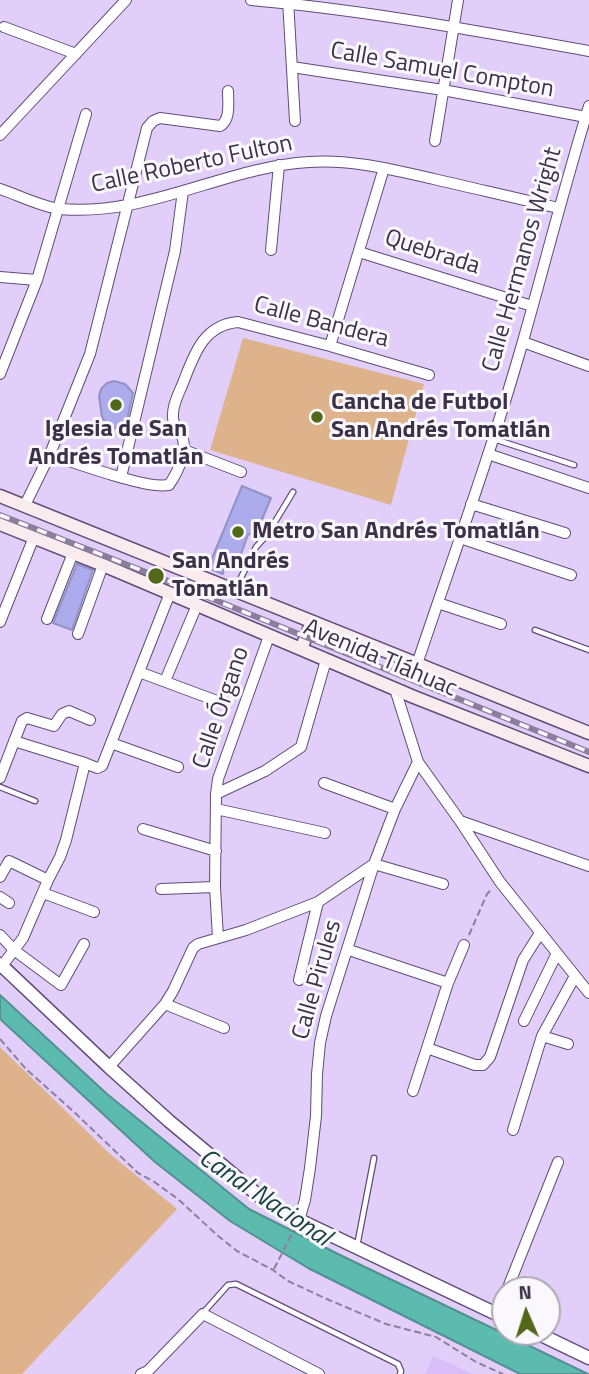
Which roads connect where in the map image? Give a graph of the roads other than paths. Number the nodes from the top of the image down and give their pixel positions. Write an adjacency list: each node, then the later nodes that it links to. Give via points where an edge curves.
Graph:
1 (126, 0): 8 (street)
2 (251, 0): 4 (street)
3 (458, 0): 6 (street)
4 (288, 2): 6 (street); 9 (street)
5 (4, 27): 8 (street)
6 (452, 27): 7 (street); 10 (street)
7 (589, 51)
8 (76, 54): 16 (street)
9 (292, 67): 10 (street, Calle Samuel Compton); 15 (street)
10 (443, 90): 14 (street, Calle Samuel Compton); 17 (street)
11 (228, 91): 22 (street, via 225,125 153,121 147,128)
12 (589, 106): 14 (street, Calle Hermanos Wright)
13 (86, 114): 24 (street)
14 (586, 117): 23 (street, Calle Hermanos Wright)
15 (295, 121)
16 (1, 132)
17 (435, 141)
18 (279, 164): 19 (street, Calle Roberto Fulton, via 347,163); 21 (street, Calle Roberto Fulton); 25 (street)
19 (384, 168): 23 (street, Calle Roberto Fulton); 26 (street)
20 (0, 189): 24 (street, Calle Roberto Fulton)
21 (183, 191): 22 (street, Calle Roberto Fulton); 41 (street, via 176,251)
22 (127, 206): 24 (street, Calle Roberto Fulton); 37 (street, via 90,354)
23 (558, 208): 29 (street, Calle Hermanos Wright)
24 (58, 209): 28 (street)
25 (271, 250)
26 (359, 252): 29 (street, Quebrada); 31 (street)
27 (0, 277): 28 (street)
28 (37, 280): 33 (street)
29 (532, 306): 30 (street, Calle Hermanos Wright)
30 (523, 342): 32 (street); 35 (street, Calle Hermanos Wright)
31 (330, 346): 34 (street, Calle Bandera); 36 (street, Calle Bandera, via 238,322 214,330 197,348 176,400 173,423 183,437)
32 (589, 366)
33 (0, 374)
34 (429, 375)
35 (493, 439): 38 (street, Calle Hermanos Wright); 39 (lane)
36 (184, 450): 40 (street); 41 (street, via 169,485)
37 (50, 454): 41 (street); 46 (street)
38 (488, 454): 42 (street); 45 (street, Calle Hermanos Wright)
39 (574, 464)
40 (241, 472)
41 (121, 477)
42 (589, 488)
43 (293, 492): 54 (lane, via 256,547)
44 (0, 495): 46 (main road, Avenida Tláhuac)
45 (471, 504): 48 (street); 50 (street, Calle Hermanos Wright)
46 (25, 505): 54 (main road, Avenida Tláhuac)
47 (0, 524): 49 (main road, Avenida Tláhuac)
48 (565, 533)
49 (34, 537): 51 (main road, Avenida Tláhuac); 59 (street)
50 (460, 538): 53 (street); 56 (street, Calle Hermanos Wright)
51 (73, 553): 52 (main road, Avenida Tláhuac); 58 (street)
52 (103, 565): 55 (main road, Avenida Tláhuac); 63 (street)
53 (572, 575)
54 (234, 591): 60 (main road, Avenida Tláhuac)
55 (170, 593): 57 (main road, Avenida Tláhuac); 69 (street)
56 (438, 603): 61 (street); 68 (street, Calle Hermanos Wright)
57 (198, 605): 64 (main road, Avenida Tláhuac); 70 (street)
58 (47, 619)
59 (0, 622)
60 (312, 622): 65 (main road); 68 (main road, Avenida Tláhuac)
61 (500, 624)
62 (535, 630): 66 (lane)
63 (78, 634)
64 (269, 636): 65 (main road, Avenida Tláhuac); 84 (street, Calle Órgano)
65 (301, 649): 67 (main road, Avenida Tláhuac)
66 (589, 650)
67 (326, 660): 71 (main road, Avenida Tláhuac); 84 (street, via 301,747 265,771)
68 (417, 664): 74 (main road, Avenida Tláhuac)
69 (139, 672): 70 (street); 75 (street)
70 (165, 681): 72 (street)
71 (395, 689): 77 (street); 79 (main road, Avenida Tláhuac)
72 (217, 701)
73 (90, 720): 76 (street, via 69,711 54,726 27,718)
74 (589, 733)
75 (112, 740): 78 (street, via 100,768); 80 (street)
76 (14, 741): 78 (street); 81 (street)
77 (418, 762): 87 (street, Calle Pirules); 88 (street)
78 (85, 763): 96 (street, via 66,840)
79 (589, 766)
80 (178, 768)
81 (0, 778)
82 (324, 783): 87 (street)
83 (0, 788): 85 (lane)
84 (216, 794): 86 (street, Calle Órgano)
85 (35, 801)
86 (216, 809): 90 (street); 91 (street, Calle Órgano)
87 (395, 809): 93 (street, Calle Pirules)
88 (460, 821): 94 (street); 103 (street)
89 (142, 829): 91 (street)
90 (325, 833)
91 (216, 851): 98 (street, Calle Órgano)
92 (5, 858): 95 (street); 96 (street)
93 (374, 864): 97 (street); 101 (street); 109 (street, Calle Pirules)
94 (589, 866)
95 (0, 877)
96 (48, 880): 100 (street)
97 (443, 884)
98 (215, 887): 99 (street); 105 (street, Calle Órgano)
99 (161, 889)
100 (43, 893): 102 (street); 108 (street)
101 (318, 902): 105 (street); 113 (street)
102 (94, 912)
103 (540, 933): 110 (street); 121 (street, via 523,960 483,1065)
104 (0, 935): 108 (street)
105 (218, 938): 116 (street, via 193,948)
106 (84, 944): 108 (street, via 61,985)
107 (464, 945): 114 (street)
108 (14, 950): 111 (street)
109 (349, 950): 114 (street); 127 (street, Calle Pirules, via 320,1043 310,1168)
110 (557, 953): 112 (street); 117 (street)
111 (1, 965): 122 (street)
112 (575, 976): 115 (street); 119 (street)
113 (299, 980)
114 (448, 983): 121 (street)
115 (589, 993)
116 (165, 1004): 118 (street); 122 (street)
117 (524, 1021)
118 (225, 1028)
119 (542, 1036): 120 (street); 124 (street)
120 (568, 1044)
121 (427, 1048): 123 (street)
122 (109, 1067): 127 (street)
123 (413, 1091)
124 (513, 1130)
125 (374, 1158): 128 (lane)
126 (558, 1162): 129 (street)
127 (297, 1224): 128 (street)
128 (357, 1247): 130 (street)
129 (512, 1276)
130 (491, 1311)
131 (203, 1314): 134 (street); 135 (street); 136 (lane, via 228,1285 236,1284 398,1364)
132 (561, 1342): 133 (street)
133 (588, 1353)
134 (145, 1373)
135 (319, 1374)
136 (400, 1374)

